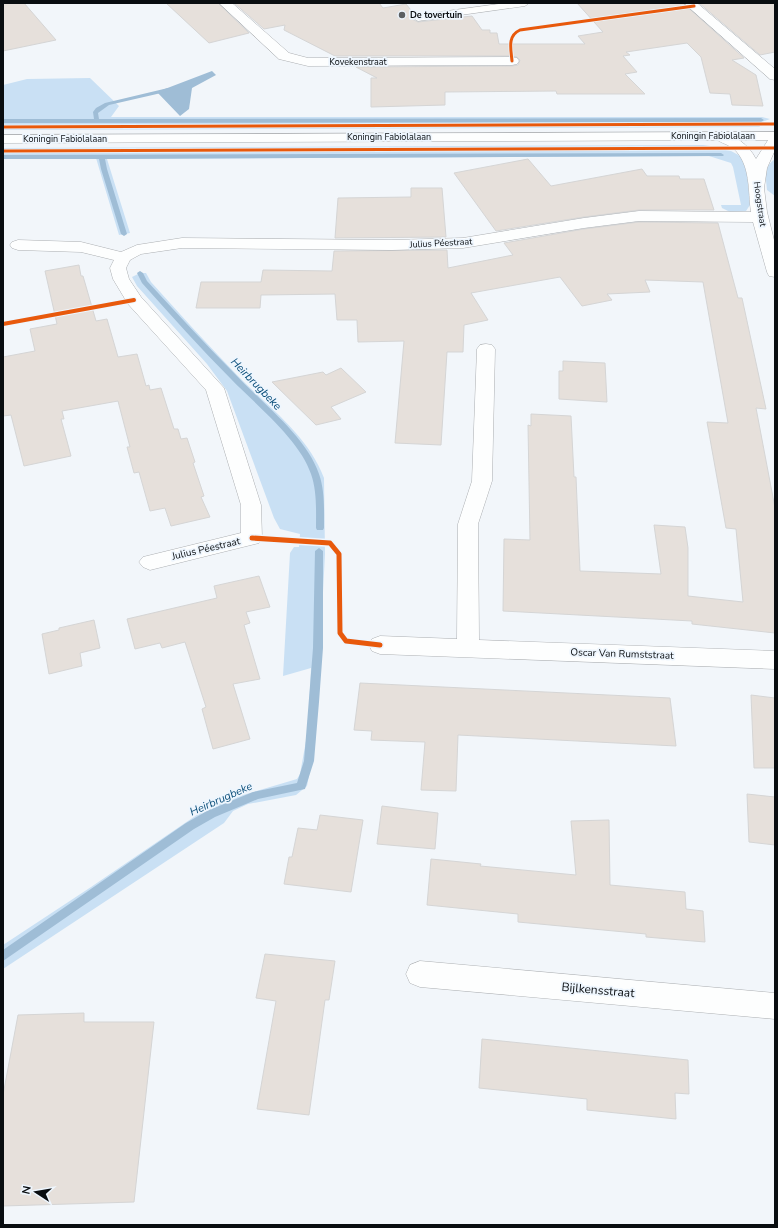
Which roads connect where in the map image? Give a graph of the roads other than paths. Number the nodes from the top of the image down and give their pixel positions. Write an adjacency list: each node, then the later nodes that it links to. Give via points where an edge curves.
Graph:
1 (225, 3): 5 (street, Kovekenstraat, via 284,56 308,62)
2 (525, 3): 4 (lane)
3 (690, 3): 6 (street)
4 (418, 18)
5 (512, 62)
6 (775, 76)
7 (720, 136): 8 (street, Koningin Fabiolalaan); 9 (street, Koningin Fabiolalaan); 11 (street, via 743,148)
8 (775, 136)
9 (3, 139)
10 (775, 140): 11 (street, Hoogstraat, via 767,150)
11 (756, 178): 12 (street, Hoogstraat)
12 (760, 217): 14 (street, Julius Péestraat, via 639,216 463,244 182,243 137,250); 15 (street, Hoogstraat)
13 (18, 245): 14 (street, via 81,247)
14 (123, 257): 17 (street, Julius Péestraat, via 118,268 121,279 134,300 215,388 251,506 252,538)
15 (775, 272)
16 (486, 349): 19 (street, via 482,481 468,524)
17 (150, 562)
18 (380, 644): 19 (street, Oscar Van Rumststraat)
19 (468, 648): 20 (street, Oscar Van Rumststraat)
20 (775, 660)
21 (420, 974): 22 (street, Bijlkensstraat)
22 (775, 1006)

